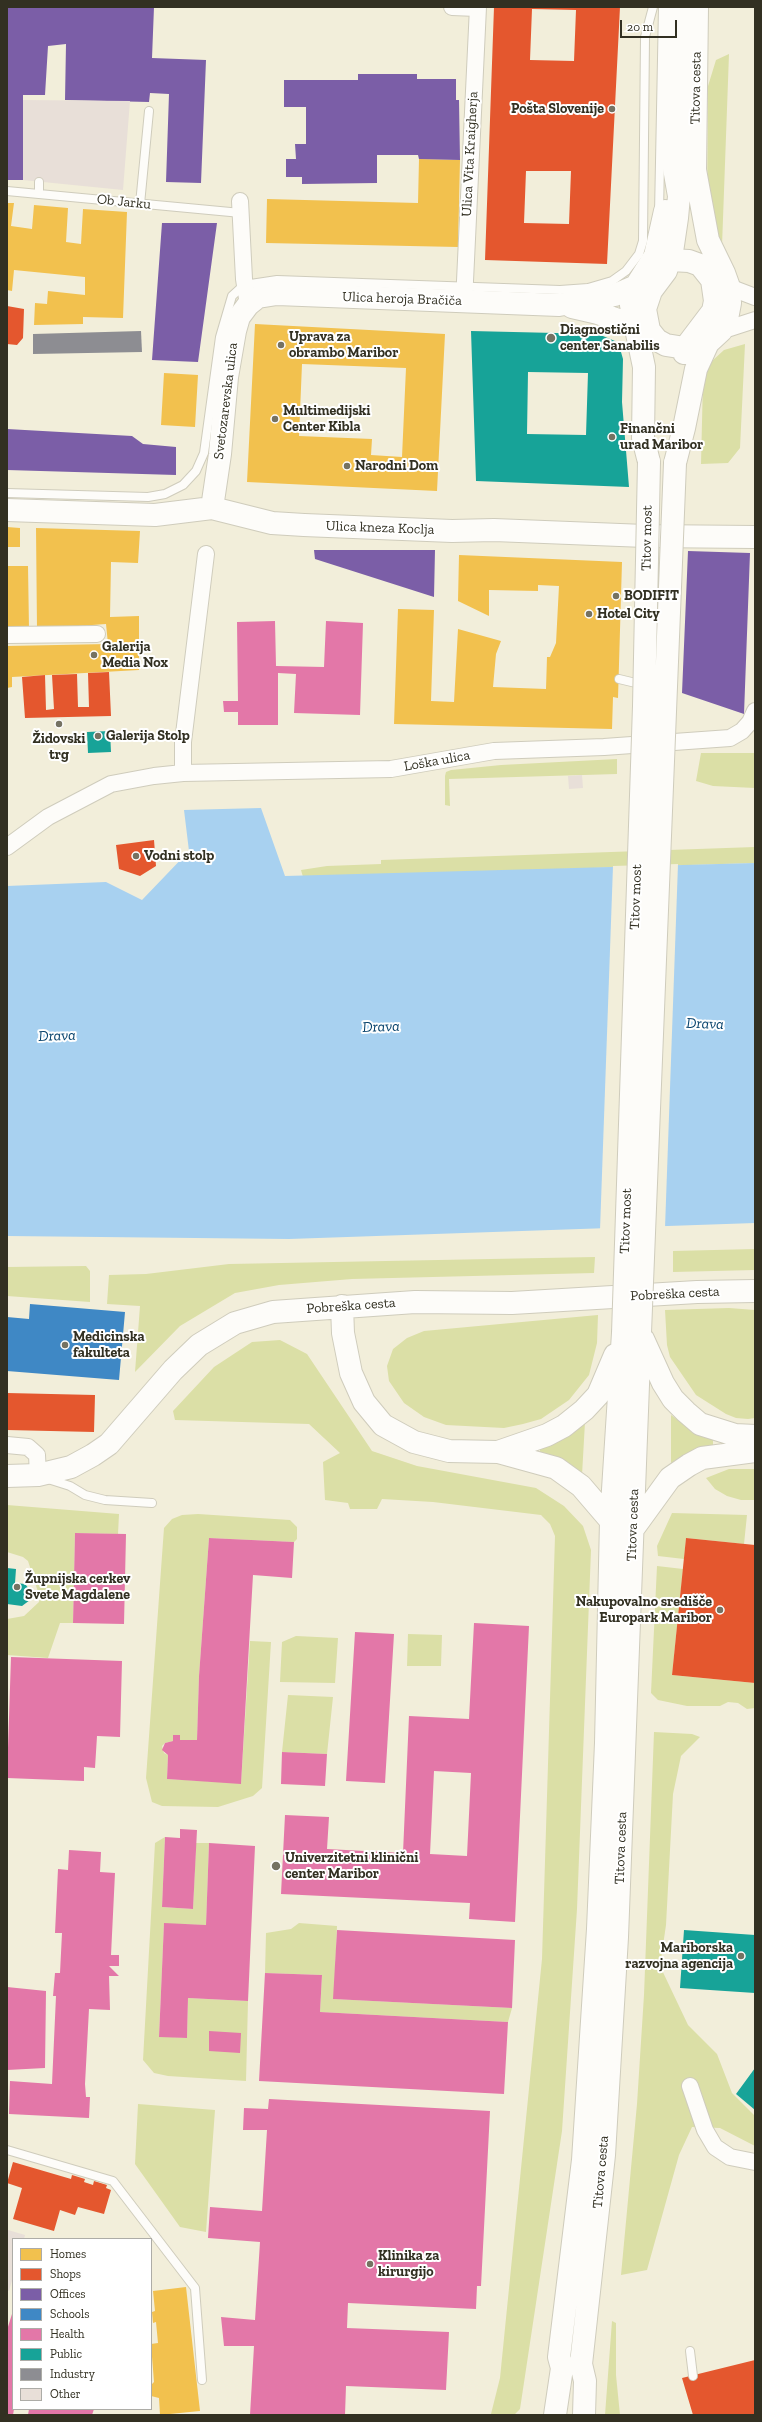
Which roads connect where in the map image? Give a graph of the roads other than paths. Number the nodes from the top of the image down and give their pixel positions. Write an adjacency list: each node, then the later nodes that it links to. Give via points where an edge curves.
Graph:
1 (468, 7): 18 (street, Ulica Vita Kraigherja)
2 (653, 7): 11 (lane, via 644,37)
3 (663, 7): 14 (lane)
4 (677, 7): 7 (main road)
5 (697, 7): 7 (main road, Titova cesta)
6 (149, 111): 12 (lane)
7 (685, 169): 14 (main road); 15 (main road, via 705,228)
8 (39, 182): 10 (lane)
9 (7, 191): 10 (lane, Ob Jarku)
10 (38, 194): 12 (lane, Ob Jarku)
11 (645, 202): 14 (lane); 18 (lane, via 643,241 639,254 626,271 612,281 588,288)
12 (140, 204): 13 (lane, Ob Jarku)
13 (240, 207): 17 (street)
14 (658, 262): 15 (main road, via 679,260); 16 (main road); 22 (main road, via 645,309)
15 (714, 271): 19 (street); 23 (main road, via 730,303 727,319); 24 (main road, via 713,311)
16 (636, 286): 20 (main road, via 615,295); 22 (main road, via 630,305)
17 (246, 295): 18 (main road, Ulica heroja Bračiča); 26 (lane, via 232,296 220,337 204,453 196,471 183,485 165,494 148,497); 27 (main road, Svetozarevska ulica, via 234,331)
18 (464, 295): 20 (main road, Ulica heroja Bračiča)
19 (755, 297)
20 (559, 305): 22 (main road, via 598,313)
21 (755, 320): 23 (street)
22 (647, 332): 24 (main road, via 674,347); 44 (main road, Titov most, bridge, via 643,438 649,462)
23 (715, 337): 24 (main road); 25 (main road, via 696,369)
24 (685, 348): 25 (main road, via 673,407 671,430)
25 (674, 463): 44 (main road, Titov most, bridge)
26 (7, 493)
27 (212, 508): 28 (main road, Ulica kneza Koclja, via 155,515); 29 (main road, Ulica kneza Koclja, via 272,523 304,526)
28 (7, 510)
29 (645, 536): 30 (main road, Ulica kneza Koclja); 32 (lane, via 655,549)
30 (755, 537)
31 (206, 554): 40 (street, via 183,742)
32 (656, 556)
33 (656, 571): 37 (lane)
34 (97, 634): 35 (street)
35 (7, 635)
36 (619, 679): 37 (lane)
37 (652, 686): 39 (lane)
38 (755, 710): 39 (street, Loška ulica, via 750,722 742,731 730,738)
39 (650, 744): 40 (street, Loška ulica, via 494,751 391,769)
40 (183, 773): 41 (street, Loška ulica, via 110,784 48,817)
41 (7, 848)
42 (755, 1291): 43 (main road, Pobreška cesta, via 512,1303 415,1302)
43 (342, 1306): 48 (main road, via 343,1333 352,1373 364,1402 382,1425 414,1442 449,1451); 49 (main road, Pobreška cesta, via 273,1312 229,1327 199,1345 182,1361 109,1444 71,1467)
44 (632, 1332): 45 (main road, via 673,1399 700,1424 735,1435); 48 (main road, via 598,1395 584,1410 564,1426 547,1435); 52 (main road, Titova cesta); 53 (main road, Titova cesta)
45 (755, 1436)
46 (7, 1445): 49 (street, via 28,1447 37,1455)
47 (755, 1451): 53 (main road, via 702,1458 689,1465 670,1478)
48 (498, 1452): 52 (main road, via 556,1468 581,1486)
49 (38, 1475): 50 (main road, Pobreška cesta); 51 (lane, via 105,1500)
50 (7, 1476)
51 (152, 1503)
52 (611, 1521): 58 (main road, Titova cesta, via 606,1743 584,2160)
53 (633, 1529): 59 (main road, Titova cesta, via 617,1937 604,2155)
54 (690, 2086): 56 (street, via 700,2117 715,2147 730,2157)
55 (7, 2150): 61 (lane, via 113,2181 195,2288)
56 (755, 2162)
57 (690, 2351): 60 (lane)
58 (559, 2358): 62 (main road, via 551,2367); 63 (main road, via 562,2368)
59 (581, 2364): 64 (main road, via 573,2379); 65 (main road, via 585,2381)
60 (693, 2376)
61 (202, 2380)
62 (541, 2415)
63 (555, 2415)
64 (569, 2415)
65 (584, 2415)

